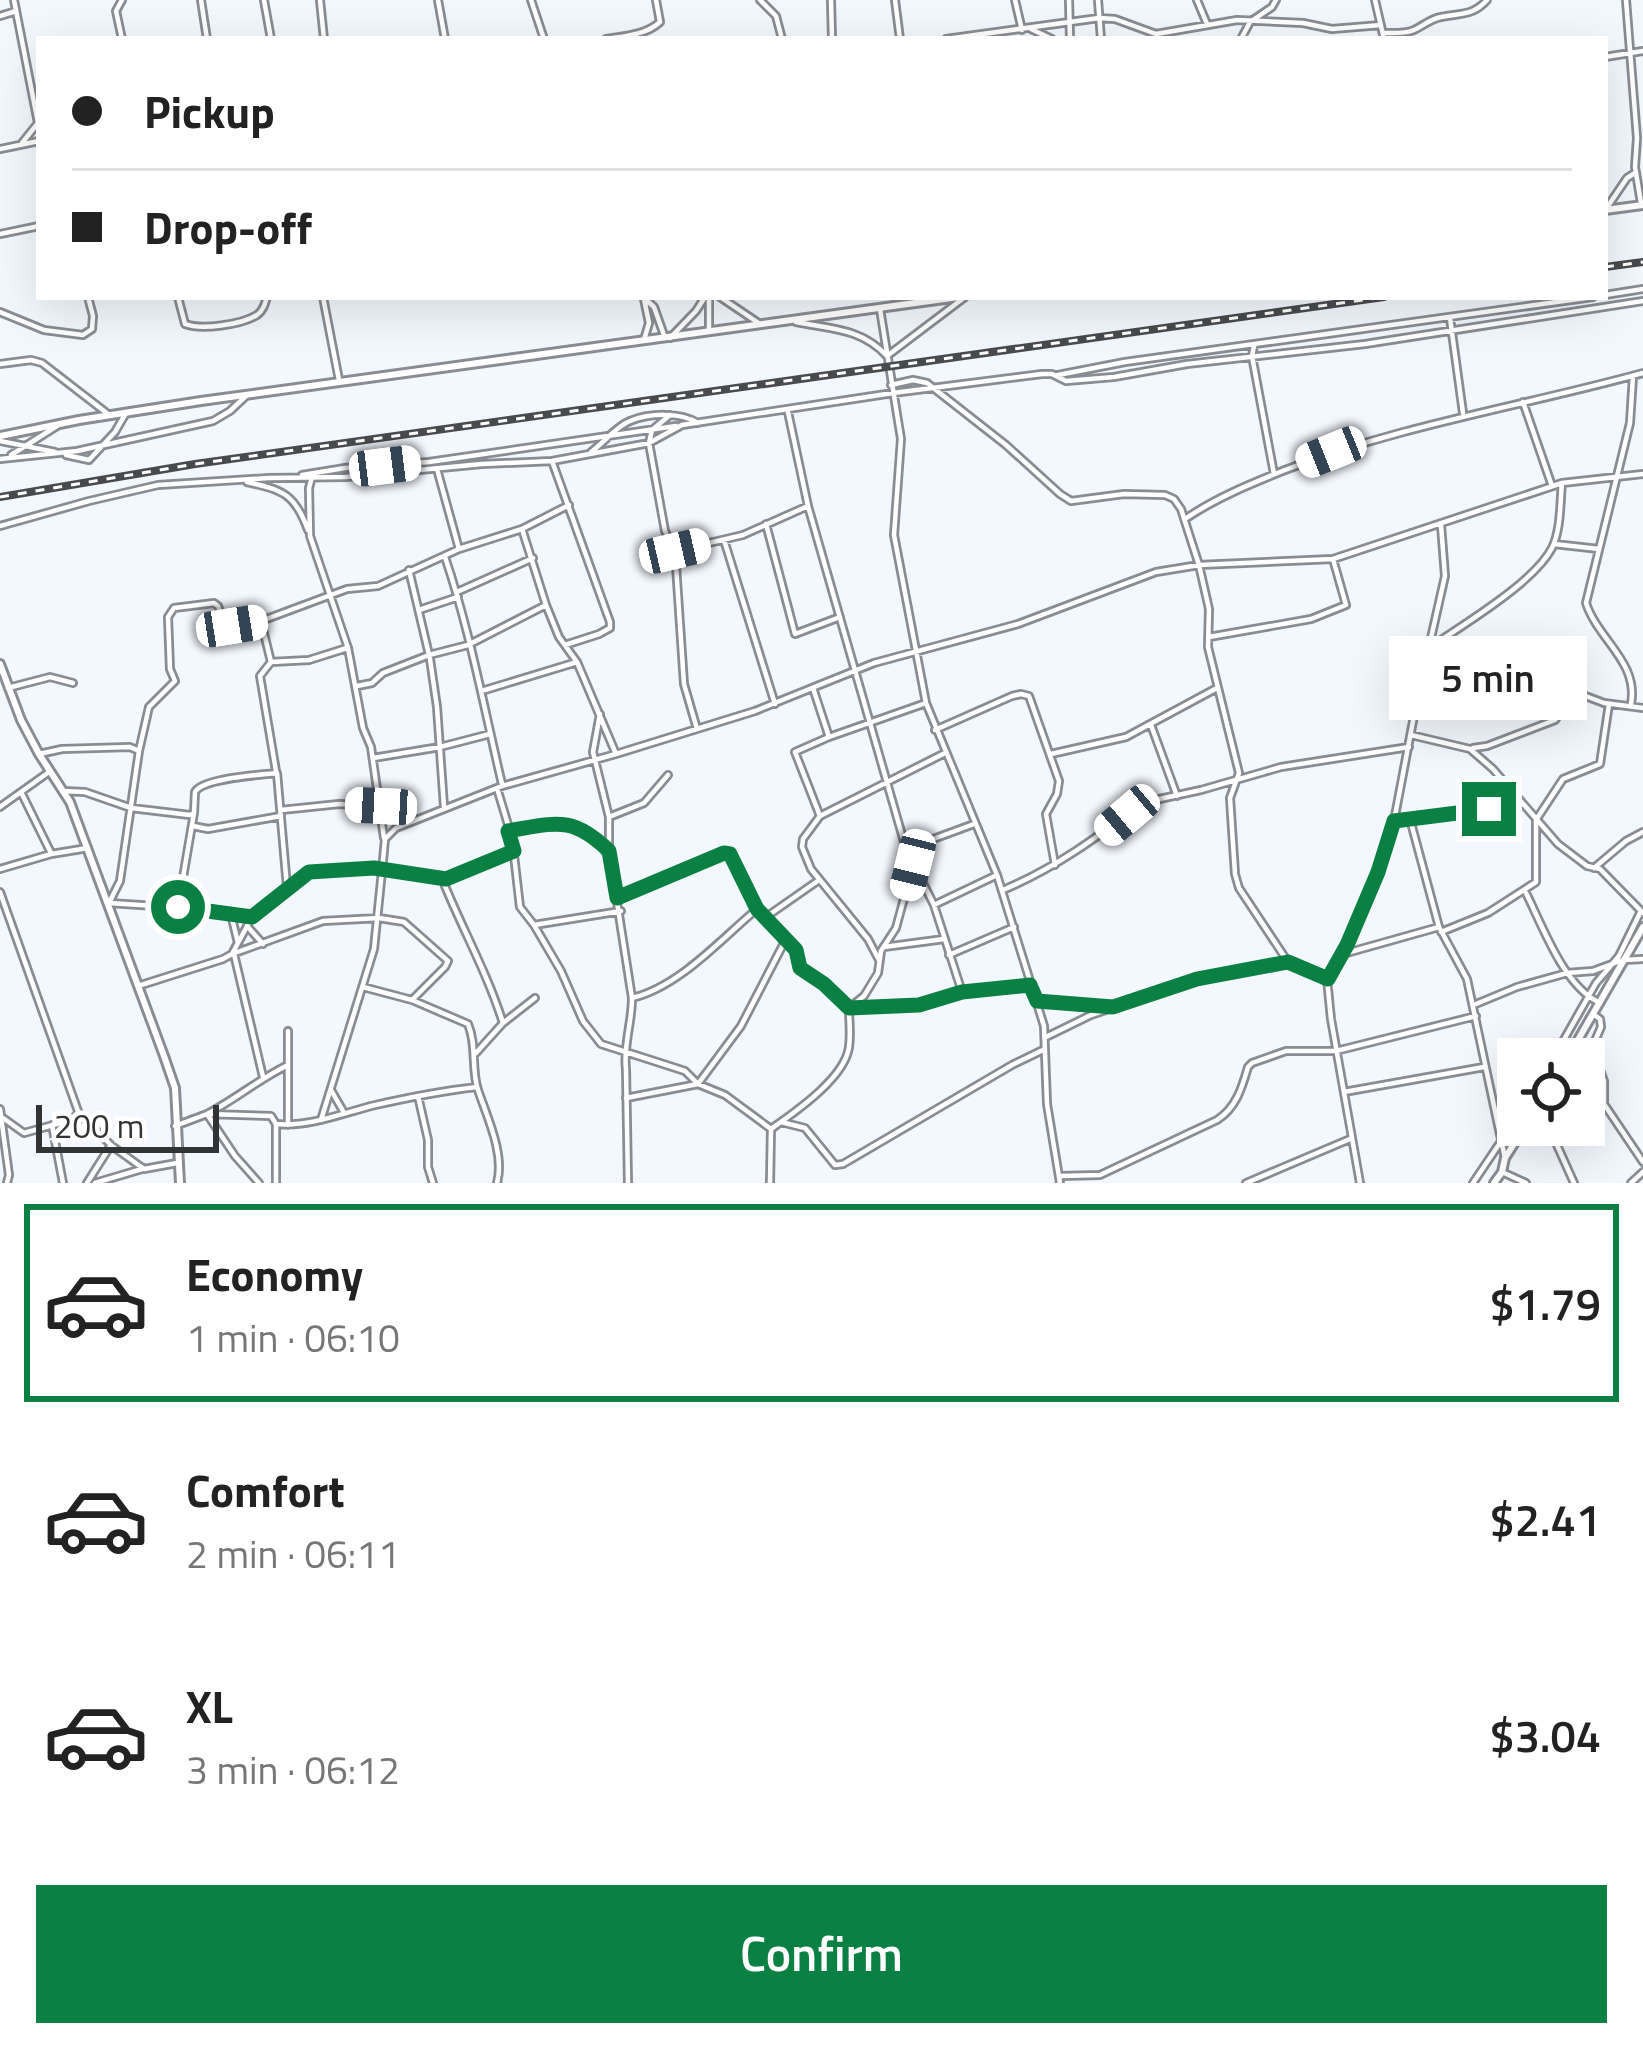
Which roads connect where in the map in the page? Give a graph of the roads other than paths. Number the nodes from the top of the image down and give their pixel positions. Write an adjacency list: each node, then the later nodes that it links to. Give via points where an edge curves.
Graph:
1 (14, 0): 20 (street)
2 (122, 0): 29 (street)
3 (201, 0): 30 (street)
4 (264, 0): 31 (street)
5 (320, 0): 32 (street)
6 (438, 0): 33 (street)
7 (531, 0): 34 (street)
8 (656, 0): 35 (street, via 661,22)
9 (760, 0): 36 (street)
10 (831, 0): 37 (street)
11 (896, 0): 38 (street)
12 (1015, 0): 28 (street)
13 (1069, 0): 23 (street)
14 (1098, 0): 22 (street)
15 (1197, 0): 25 (street)
16 (1276, 0): 24 (street)
17 (1375, 0): 26 (street)
18 (1487, 0): 46 (street, via 1465,15)
19 (1626, 0): 48 (street)
20 (16, 10): 21 (street); 50 (street)
21 (0, 16)
22 (1100, 18): 23 (street); 42 (street); 43 (street)
23 (1069, 20): 27 (street); 41 (street)
24 (1250, 22): 25 (street); 26 (street); 45 (street)
25 (1207, 24): 44 (street)
26 (1382, 25): 46 (street)
27 (1030, 28): 28 (street); 40 (street)
28 (1022, 30): 39 (street)
29 (121, 36)
30 (207, 36)
31 (270, 36)
32 (324, 36)
33 (444, 36)
34 (543, 36)
35 (629, 36)
36 (781, 36)
37 (832, 36)
38 (900, 36)
39 (971, 36)
40 (1046, 36)
41 (1070, 36)
42 (1101, 36)
43 (1152, 36)
44 (1158, 36)
45 (1242, 36)
46 (1384, 36)
47 (1643, 51): 48 (street)
48 (1629, 53): 49 (street); 52 (street)
49 (1608, 56)
50 (36, 108)
51 (36, 127): 54 (street)
52 (1640, 127): 56 (street)
53 (36, 141): 54 (street)
54 (22, 143): 55 (street)
55 (0, 149)
56 (1635, 173): 57 (street); 58 (street)
57 (1608, 205)
58 (1642, 205): 59 (street)
59 (1608, 209)
60 (36, 227): 61 (street)
61 (0, 233)
62 (1643, 289): 63 (street)
63 (1608, 295)
64 (89, 300): 78 (street, via 92,329 83,335 44,331)
65 (179, 300): 66 (street, via 187,326 202,328 257,315)
66 (265, 300)
67 (324, 300): 93 (street)
68 (643, 300): 85 (street)
69 (645, 300): 84 (street)
70 (704, 300): 84 (street)
71 (707, 300): 83 (street)
72 (724, 300): 81 (street)
73 (942, 300): 77 (street)
74 (958, 300): 87 (street)
75 (1572, 300): 79 (street)
76 (1643, 302): 82 (street)
77 (880, 309): 80 (street); 87 (street)
78 (0, 312)
79 (1450, 318): 82 (street); 86 (street)
80 (792, 321): 81 (street); 87 (street, via 857,334)
81 (762, 325): 83 (street)
82 (1452, 330): 88 (street); 101 (street)
83 (709, 332): 84 (street)
84 (668, 338): 85 (street)
85 (644, 341): 93 (street)
86 (1254, 346): 88 (street); 91 (street)
87 (886, 356): 95 (street)
88 (1252, 356): 91 (street, via 1077,381); 119 (street)
89 (0, 364): 102 (street, via 42,363)
90 (1643, 373): 92 (street)
91 (1057, 375): 94 (street)
92 (1633, 376): 97 (street); 120 (street)
93 (340, 383): 96 (street)
94 (933, 388): 95 (street); 128 (street, via 1071,501 1165,495)
95 (892, 389): 98 (street); 155 (street, via 902,439 894,536)
96 (247, 395): 99 (street); 109 (street, via 213,421)
97 (1523, 402): 101 (street); 125 (street)
98 (788, 410): 104 (street); 127 (street)
99 (126, 413): 102 (street); 109 (street)
100 (670, 415): 104 (street); 106 (street); 107 (street, via 632,420)
101 (1463, 415): 119 (street)
102 (110, 416): 103 (street)
103 (62, 423): 108 (street); 111 (street)
104 (698, 423): 105 (street)
105 (682, 425): 106 (street); 110 (street)
106 (652, 430): 107 (street); 110 (street)
107 (610, 437): 113 (street); 121 (street)
108 (0, 439): 111 (street)
109 (104, 443): 112 (street); 112 (street, via 89,460)
110 (649, 443): 113 (street); 138 (street)
111 (24, 446): 112 (street); 114 (street)
112 (58, 453): 114 (street)
113 (588, 454): 116 (street)
114 (8, 457): 115 (street)
115 (0, 459)
116 (552, 461): 117 (street); 126 (street)
117 (437, 469): 122 (street); 136 (street)
118 (1643, 473): 120 (street)
119 (1274, 474): 128 (street)
120 (1618, 476): 124 (street); 137 (street)
121 (296, 477): 122 (street); 123 (street)
122 (312, 477): 133 (street)
123 (238, 479): 131 (street, via 158,485); 133 (street, via 276,487 295,501)
124 (1562, 483): 125 (street); 135 (street)
125 (1552, 486): 130 (street)
126 (568, 505): 132 (street); 152 (street, via 610,628)
127 (808, 506): 129 (street); 148 (street)
128 (1185, 519): 142 (street)
129 (766, 524): 134 (street); 148 (street, via 795,634)
130 (1441, 525): 141 (street); 154 (street, via 1445,576)
131 (0, 526)
132 (522, 529): 136 (street); 140 (street)
133 (310, 536): 145 (street)
134 (724, 540): 138 (street); 169 (street)
135 (1554, 544): 137 (street); 154 (street, via 1519,585)
136 (459, 549): 139 (street)
137 (1600, 549): 167 (street, via 1587,609)
138 (675, 551): 177 (street, via 684,684)
139 (445, 557): 143 (street); 144 (street)
140 (533, 558): 144 (street); 146 (street)
141 (1333, 559): 142 (street); 150 (street, via 1346,605)
142 (1199, 565): 150 (street); 155 (street, via 1156,572)
143 (410, 569): 145 (street, via 378,586); 147 (street)
144 (457, 594): 147 (street); 151 (street)
145 (329, 595): 149 (street); 153 (street)
146 (546, 605): 151 (street); 152 (street)
147 (419, 610): 156 (street)
148 (839, 617): 160 (street)
149 (261, 621): 157 (street); 185 (street, via 224,626 214,603 170,612 175,682 149,707)
150 (1209, 637): 164 (street)
151 (468, 645): 156 (street); 168 (street)
152 (565, 645): 158 (street)
153 (348, 648): 157 (street); 163 (street)
154 (1428, 649): 180 (street)
155 (916, 653): 160 (street); 170 (street)
156 (430, 655): 163 (street); 182 (street)
157 (271, 662): 193 (street, via 260,676)
158 (577, 662): 168 (street); 174 (street)
159 (0, 664): 165 (street)
160 (854, 670): 166 (street); 175 (street)
161 (1642, 680): 167 (street)
162 (73, 683): 165 (street, via 50,677)
163 (357, 686): 190 (street)
164 (1219, 687): 176 (street); 195 (street)
165 (8, 688): 187 (street)
166 (812, 688): 169 (street); 181 (street)
167 (1634, 688): 172 (street)
168 (482, 690): 179 (street)
169 (775, 704): 177 (street)
170 (926, 704): 175 (street); 178 (street)
171 (1610, 704): 172 (street); 184 (street, via 1575,692 1555,720); 211 (street, via 1600,764 1563,778)
172 (1631, 704): 173 (street)
173 (1643, 708)
174 (600, 714): 188 (street); 191 (street)
175 (869, 722): 181 (street); 196 (street)
176 (1151, 725): 189 (street); 200 (street)
177 (697, 730): 188 (street)
178 (935, 730): 186 (street); 189 (street, via 1026,694)
179 (490, 734): 182 (street); 197 (street)
180 (1411, 735): 183 (street); 184 (street)
181 (829, 737): 208 (street, via 795,752)
182 (440, 747): 190 (street); 205 (street)
183 (1409, 747): 195 (street); 212 (street)
184 (1470, 748): 201 (street)
185 (139, 751): 187 (street); 204 (street)
186 (945, 753): 196 (street); 213 (street)
187 (39, 754): 192 (street)
188 (616, 754): 191 (street)
189 (1051, 754): 224 (street, via 1059,789 1046,814)
190 (373, 758): 202 (street)
191 (594, 759): 197 (street); 209 (street)
192 (51, 771): 198 (street); 199 (street)
193 (277, 773): 206 (street); 207 (street, via 200,786)
194 (668, 775): 209 (street, via 644,803)
195 (1235, 779): 200 (street); 262 (street, via 1235,874)
196 (887, 780): 208 (street); 219 (street)
197 (500, 787): 205 (street); 215 (street)
198 (62, 791): 204 (street); 218 (street)
199 (22, 794): 203 (street); 222 (street)
200 (1177, 796): 224 (street, via 1142,803)
201 (1516, 798): 210 (street); 211 (street)
202 (381, 806): 206 (street); 217 (street)
203 (0, 807)
204 (131, 808): 207 (street); 236 (street)
205 (444, 809): 217 (street)
206 (281, 813): 214 (street); 231 (street)
207 (194, 814): 214 (street)
208 (820, 816): 230 (street, via 802,847)
209 (609, 817): 221 (street)
210 (1410, 820): 212 (street); 250 (street)
211 (1536, 820): 225 (street); 234 (street, via 1538,874)
212 (1394, 821): 257 (street)
213 (974, 824): 219 (street); 228 (street)
214 (193, 826): 238 (street)
215 (508, 831): 220 (street); 221 (street, via 562,823)
216 (1643, 832): 225 (street)
217 (385, 839): 227 (street)
218 (89, 848): 222 (street); 236 (street)
219 (906, 849): 223 (street)
220 (514, 851): 229 (street); 246 (street, via 520,908)
221 (609, 851): 235 (street)
222 (51, 854): 226 (street)
223 (913, 865): 237 (street); 255 (street)
224 (1055, 865): 232 (street)
225 (1594, 868): 241 (street)
226 (0, 869)
227 (382, 871): 229 (street); 231 (street, via 309,872); 245 (street)
228 (997, 875): 232 (street); 237 (street)
229 (446, 879): 281 (street)
230 (819, 880): 244 (street); 260 (street)
231 (287, 887): 243 (street)
232 (1003, 891): 248 (street)
233 (0, 892): 300 (street)
234 (1525, 892): 250 (street); 264 (street)
235 (617, 898): 239 (street, via 728,852); 240 (street)
236 (109, 902): 238 (street); 267 (street)
237 (934, 905): 251 (street)
238 (178, 907): 242 (street)
239 (757, 909): 244 (street); 272 (street, via 671,982)
240 (621, 911): 246 (street); 272 (street)
241 (1642, 912): 263 (street)
242 (231, 913): 243 (street); 253 (street)
243 (252, 917): 247 (street)
244 (766, 917): 252 (street)
245 (379, 918): 254 (street, via 323,921); 268 (street); 273 (street, via 404,922 448,961)
246 (534, 925): 287 (street, via 583,1022 601,1044)
247 (247, 926): 253 (street); 254 (street)
248 (1014, 927): 258 (street); 266 (street)
249 (1643, 927): 261 (street)
250 (1440, 930): 257 (street); 276 (street)
251 (946, 938): 255 (street); 258 (street)
252 (786, 939): 278 (street, via 800,968); 293 (street, via 741,1026)
253 (238, 944): 256 (street)
254 (263, 944): 256 (street)
255 (884, 947): 260 (street)
256 (233, 954): 267 (street); 292 (street)
257 (1343, 954): 265 (street)
258 (949, 955): 269 (street)
259 (1643, 959): 261 (street)
260 (880, 960): 278 (street, via 864,996)
261 (1623, 960): 263 (street); 275 (street)
262 (1288, 962): 265 (street); 277 (street, via 1197,979)
263 (1611, 965): 264 (street); 270 (street)
264 (1567, 973): 270 (street); 276 (street)
265 (1328, 979): 288 (street)
266 (1030, 985): 269 (street); 274 (street)
267 (138, 986): 310 (street, via 175,1088)
268 (363, 987): 273 (street); 295 (street)
269 (962, 992): 278 (street, via 919,1005)
270 (1588, 997): 275 (street); 284 (street)
271 (535, 998): 281 (street)
272 (632, 998): 287 (street)
273 (412, 1000): 289 (street, via 468,1024)
274 (1037, 1001): 277 (street); 283 (street)
275 (1598, 1002): 279 (street)
276 (1474, 1006): 280 (street)
277 (1113, 1007): 283 (street)
278 (849, 1008): 305 (street, via 844,1061)
279 (1593, 1014): 285 (street); 322 (street, via 1601,1027 1592,1048 1604,1105)
280 (1476, 1016): 288 (street); 291 (street)
281 (503, 1023): 289 (street)
282 (288, 1031): 290 (street)
283 (1046, 1037): 286 (street)
284 (1565, 1038)
285 (1579, 1038)
286 (1046, 1049): 305 (street, via 835,1166 805,1128); 328 (street)
287 (623, 1051): 293 (street, via 686,1071); 298 (street)
288 (1336, 1052): 296 (street); 328 (street, via 1286,1051 1252,1063 1217,1120 1100,1175)
289 (476, 1053): 294 (street)
290 (286, 1066): 292 (street); 309 (street)
291 (1484, 1067): 296 (street); 307 (street)
292 (263, 1077): 301 (street)
293 (698, 1084): 298 (street); 311 (street)
294 (477, 1087): 297 (street); 336 (street)
295 (331, 1090): 302 (street); 304 (street)
296 (1344, 1092): 314 (street)
297 (418, 1096): 302 (street); 335 (street)
298 (626, 1098): 337 (street)
299 (0, 1109): 303 (street)
300 (79, 1114): 308 (street); 315 (street)
301 (207, 1114): 306 (street, via 271,1116); 310 (street); 333 (street)
302 (344, 1114): 304 (street)
303 (3, 1118): 312 (street); 313 (street)
304 (321, 1120): 309 (street)
305 (781, 1122): 311 (street)
306 (276, 1124): 309 (street); 334 (street)
307 (1497, 1124)
308 (52, 1125): 312 (street); 329 (street)
309 (288, 1125)
310 (175, 1126): 323 (street)
311 (771, 1129): 338 (street)
312 (24, 1133): 316 (street)
313 (3, 1134): 316 (street)
314 (1350, 1139): 339 (street); 340 (street)
315 (111, 1145): 324 (street); 330 (street)
316 (6, 1146): 327 (street)
317 (1498, 1146): 341 (street)
318 (1502, 1146): 321 (street)
319 (1513, 1146): 321 (street)
320 (1557, 1146): 344 (street)
321 (1505, 1158): 325 (street)
322 (1643, 1162)
323 (178, 1163): 324 (street); 332 (street)
324 (144, 1168): 331 (street)
325 (1502, 1172): 342 (street); 343 (street)
326 (1643, 1173): 345 (street)
327 (10, 1180)
328 (1060, 1180)
329 (63, 1183)
330 (87, 1183)
331 (95, 1183)
332 (179, 1183)
333 (259, 1183)
334 (276, 1183)
335 (434, 1183)
336 (497, 1183)
337 (628, 1183)
338 (770, 1183)
339 (1246, 1183)
340 (1360, 1183)
341 (1473, 1183)
342 (1494, 1183)
343 (1526, 1183)
344 (1574, 1183)
345 (1631, 1183)

